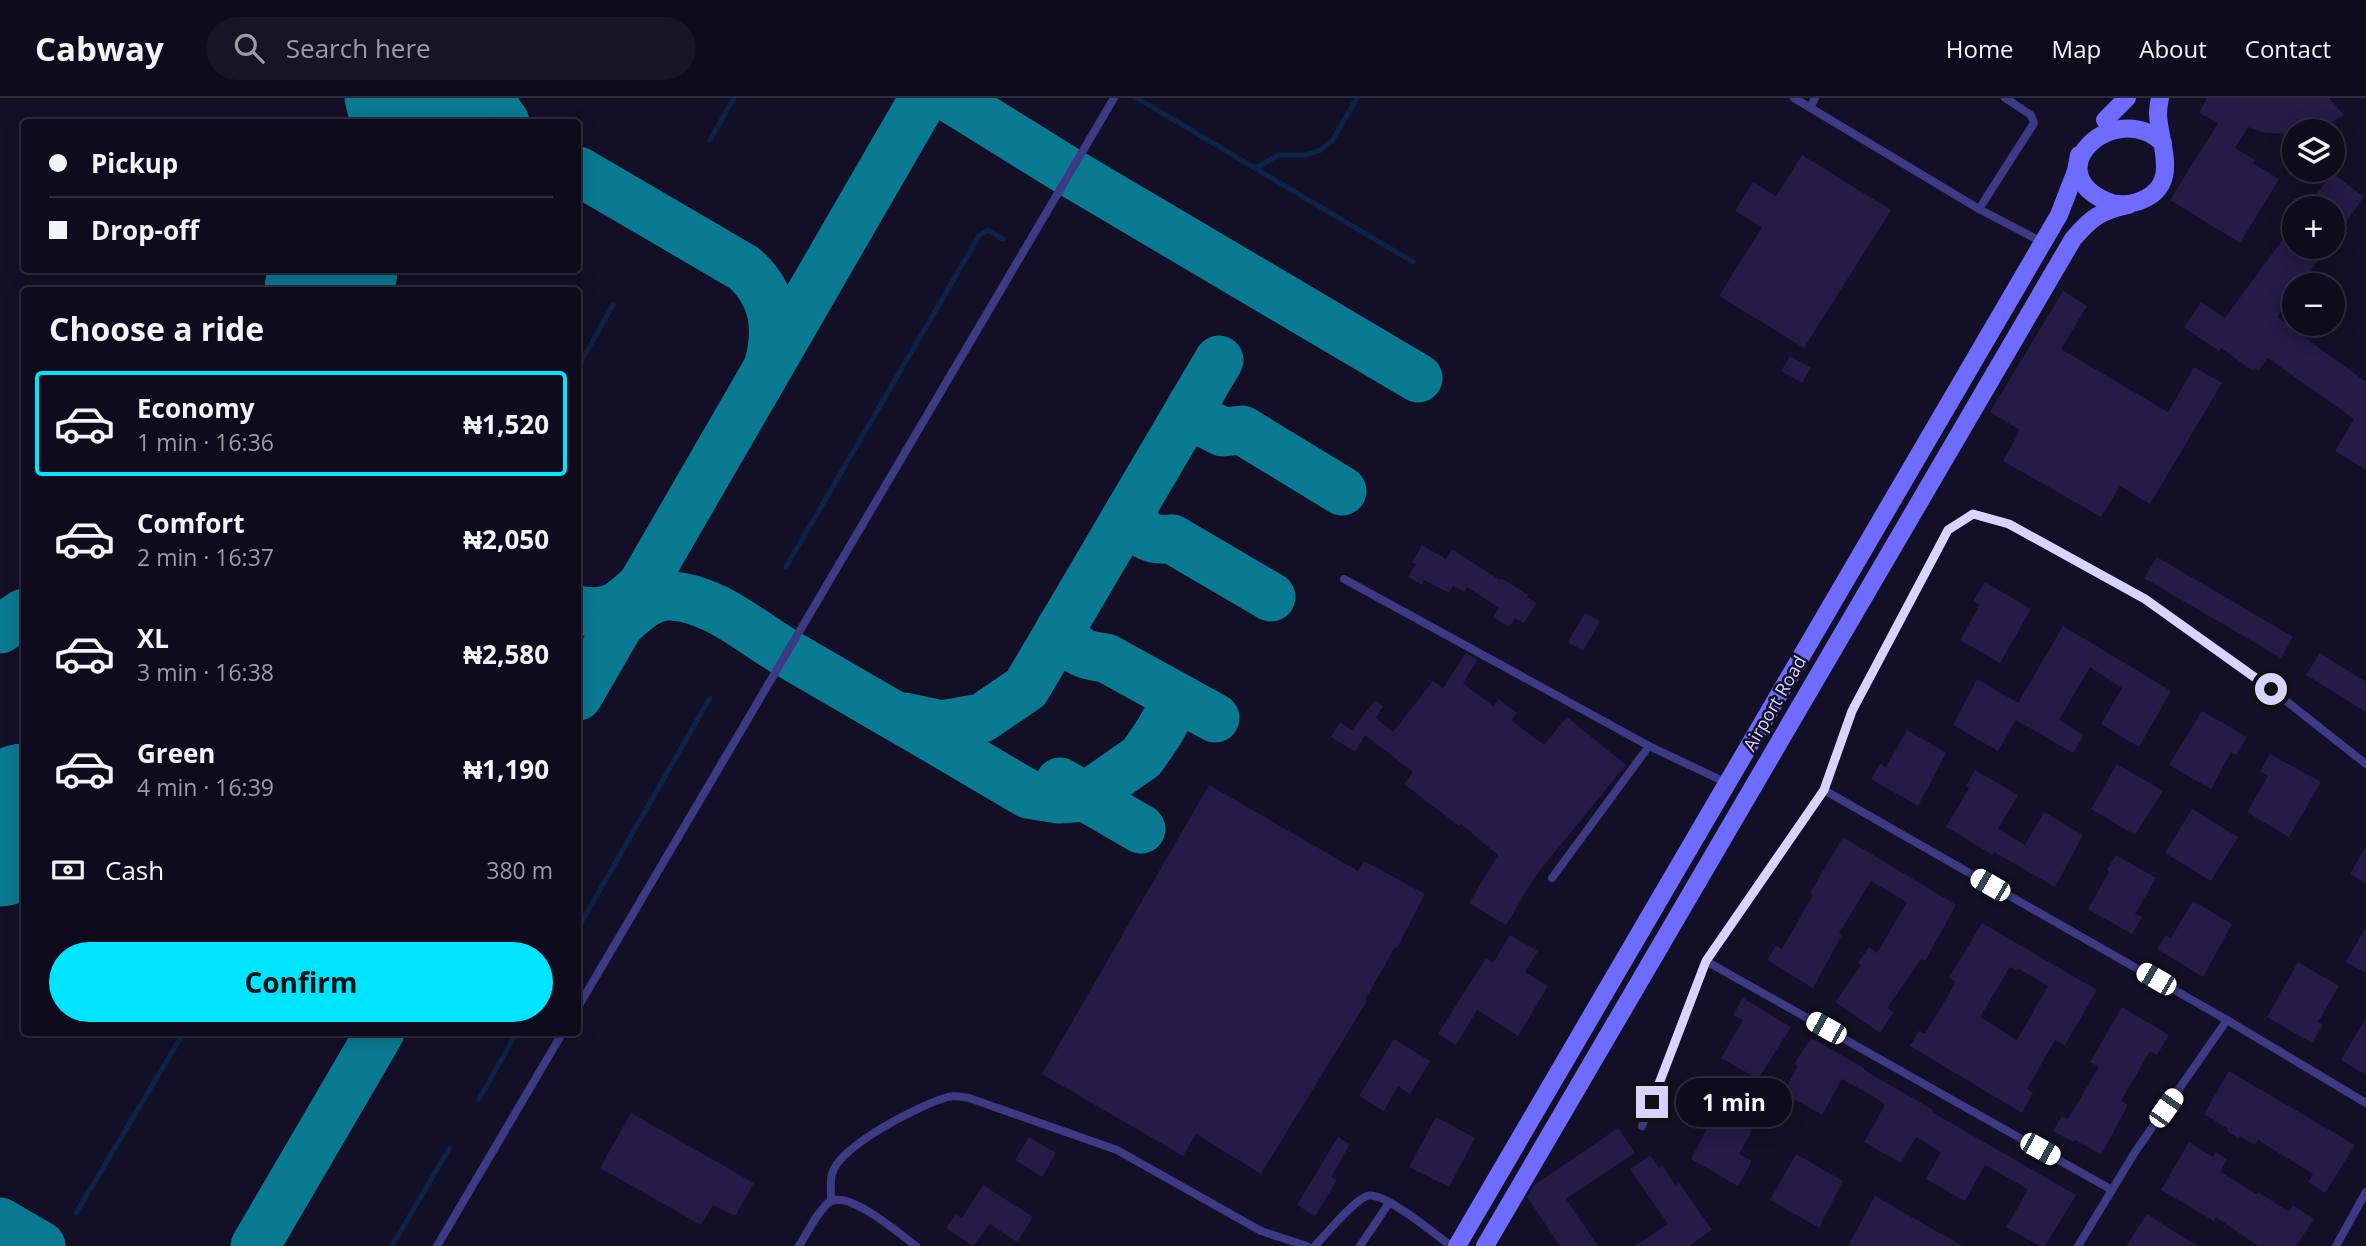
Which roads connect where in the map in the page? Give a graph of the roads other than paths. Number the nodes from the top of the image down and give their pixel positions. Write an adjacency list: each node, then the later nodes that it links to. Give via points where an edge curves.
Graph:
1 (1114, 98): 21 (lane)
2 (1794, 98): 7 (lane)
3 (1815, 98): 7 (lane)
4 (2005, 98): 12 (lane, via 2031,115 2034,123)
5 (2127, 98): 8 (main road)
6 (2160, 98): 9 (main road)
7 (1810, 108): 12 (lane)
8 (2103, 121): 9 (main road, via 2131,118 2155,131); 10 (main road, via 2083,141)
9 (2163, 143): 11 (main road, via 2165,176 2157,190)
10 (2079, 155): 11 (main road, via 2086,186 2112,204); 13 (main road, Airport Road, via 2068,194)
11 (2128, 205): 38 (main road, Airport Road, via 2091,219 2073,239)
12 (1979, 209): 13 (lane)
13 (2043, 243): 17 (main road, Airport Road)
14 (1345, 579): 15 (lane)
15 (1649, 746): 17 (lane); 19 (lane)
16 (2366, 764): 18 (lane, via 2145,599 2009,524 1973,514 1948,530 1852,711)
17 (1727, 783): 37 (main road, Airport Road)
18 (1824, 790): 20 (lane); 22 (lane)
19 (1552, 878)
20 (1706, 961): 25 (lane); 26 (lane)
21 (581, 1002)
22 (2227, 1020): 24 (lane); 26 (lane)
23 (561, 1036): 30 (lane)
24 (2366, 1103)
25 (1642, 1126)
26 (2112, 1190): 39 (lane)
27 (2366, 1192): 40 (lane)
28 (831, 1201): 31 (lane); 32 (lane, via 844,1200 863,1208); 33 (lane, via 832,1172 862,1140 950,1096 969,1098 1117,1150 1261,1231)
29 (1389, 1203): 34 (lane, via 1376,1195 1366,1196); 35 (lane); 36 (lane)
30 (437, 1246)
31 (799, 1246)
32 (916, 1246)
33 (1307, 1246)
34 (1315, 1246)
35 (1360, 1246)
36 (1451, 1246)
37 (1457, 1246)
38 (1485, 1246)
39 (2078, 1246)
40 (2336, 1246)

